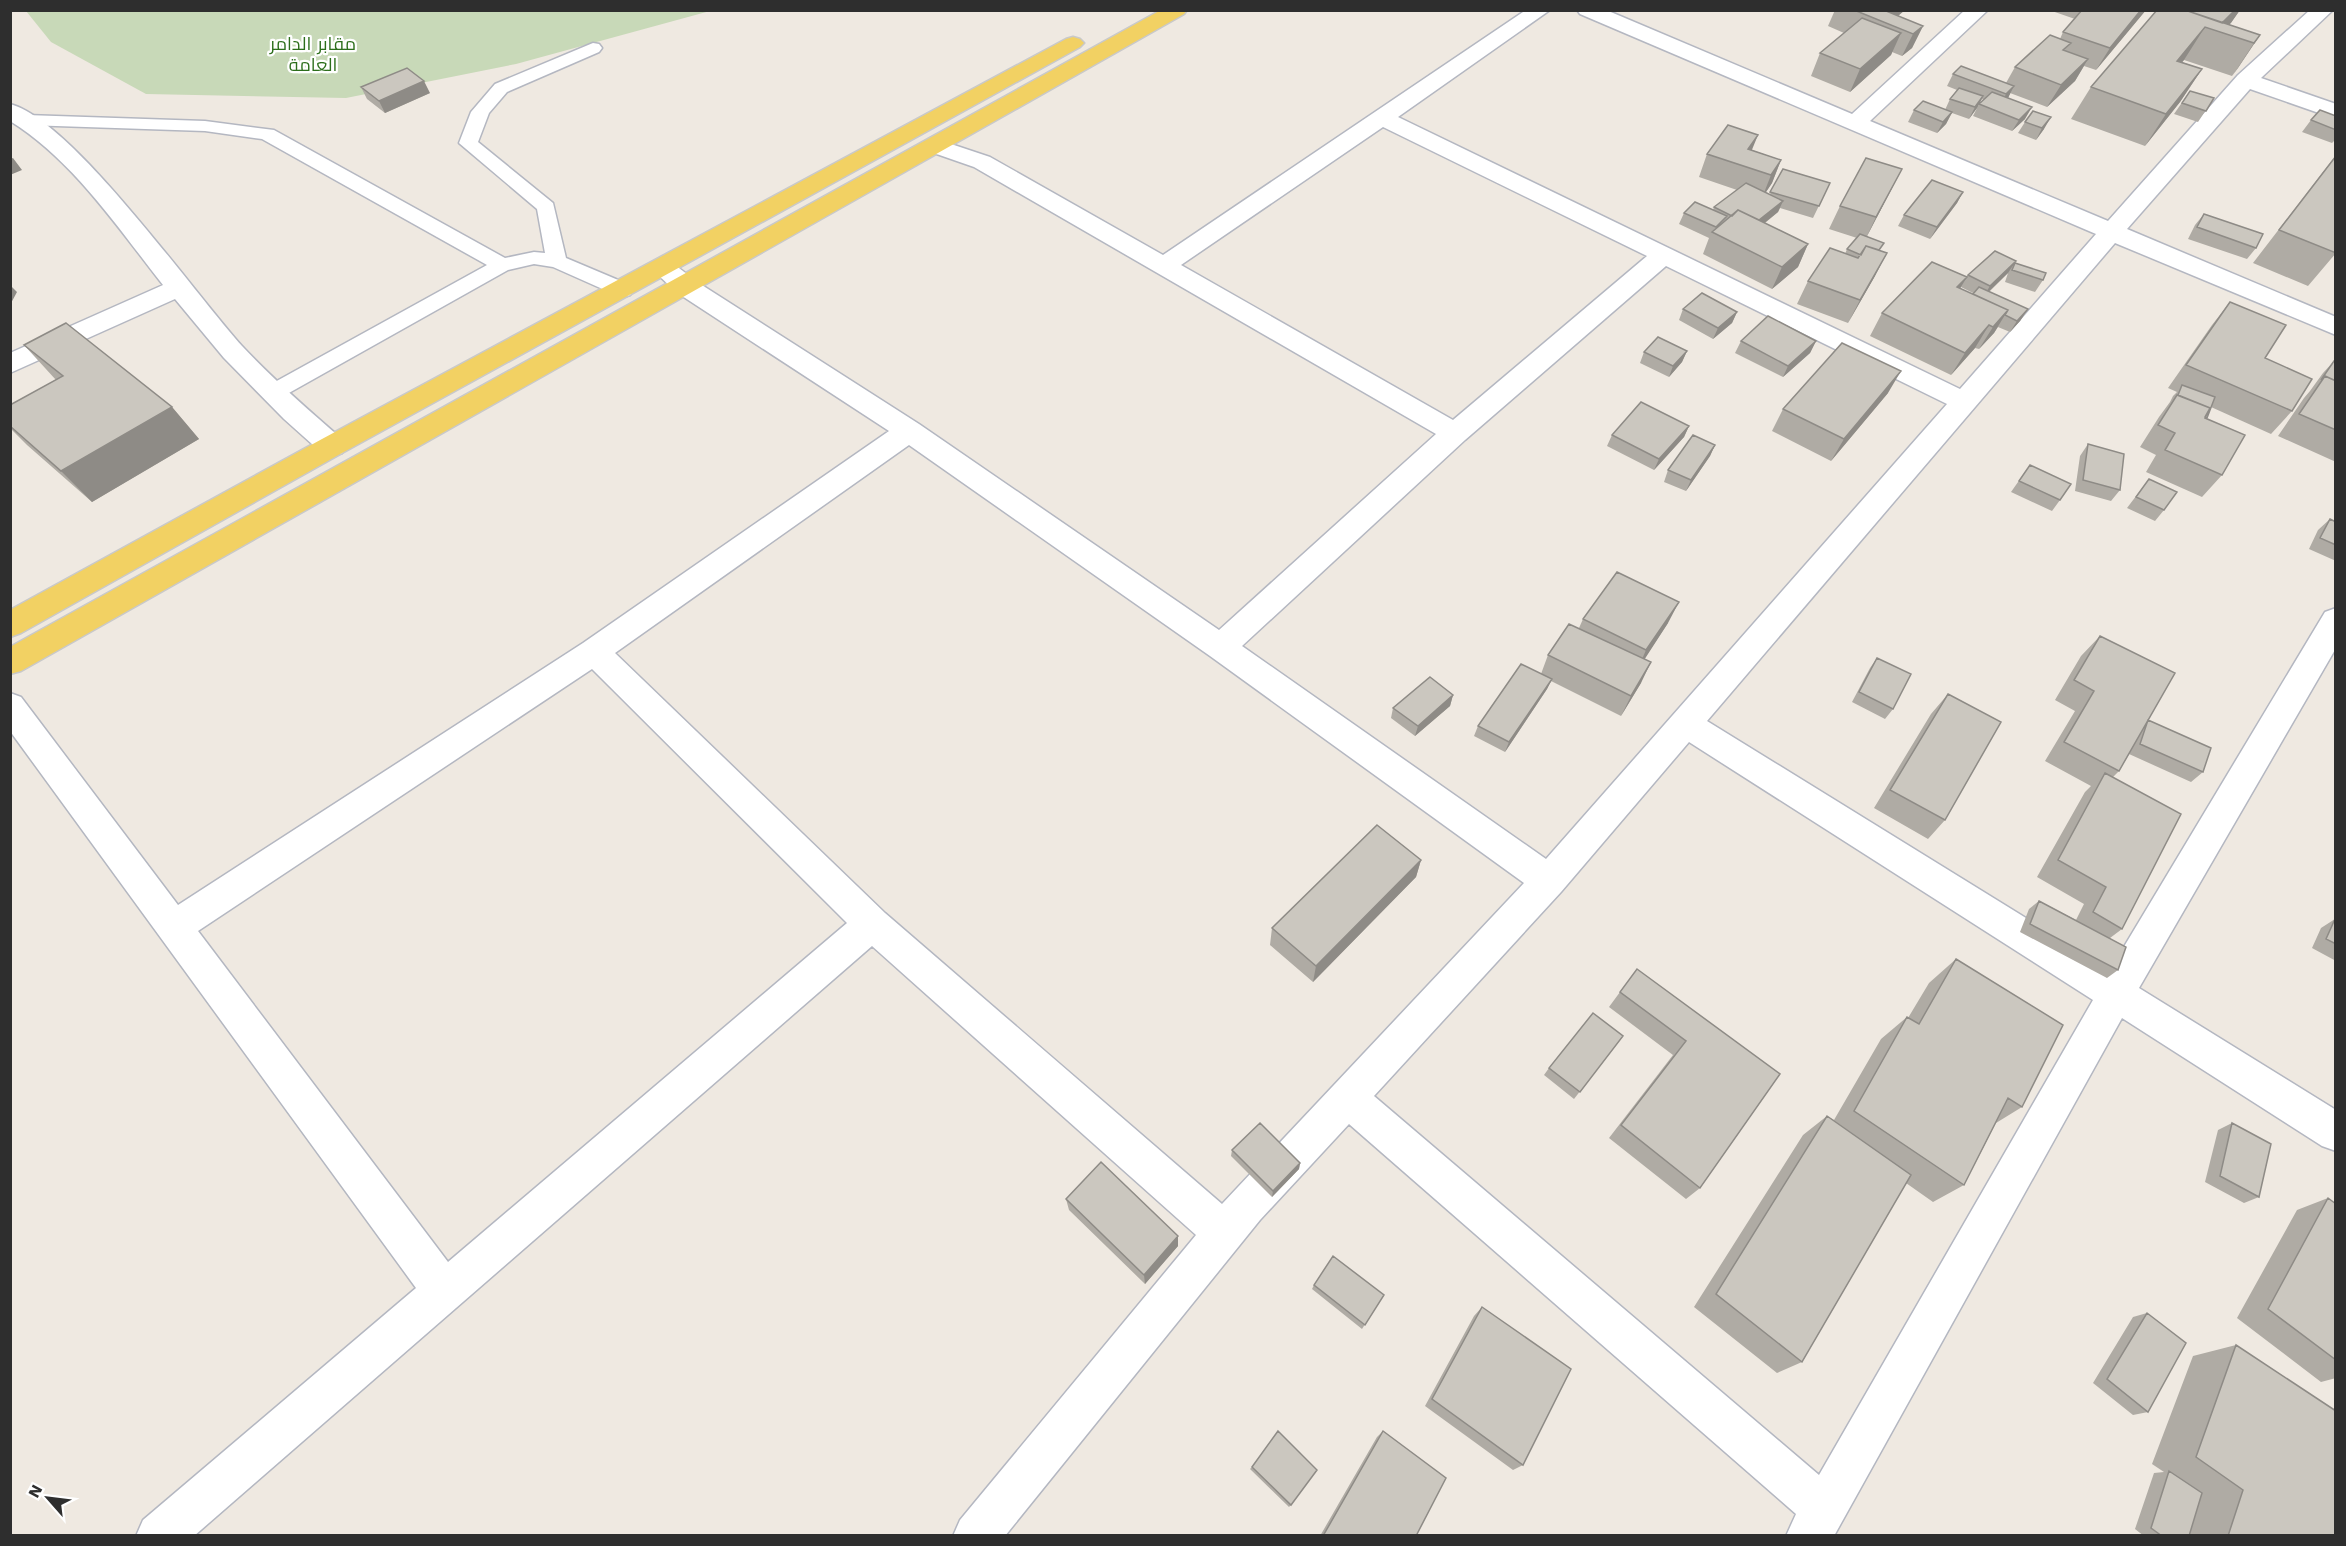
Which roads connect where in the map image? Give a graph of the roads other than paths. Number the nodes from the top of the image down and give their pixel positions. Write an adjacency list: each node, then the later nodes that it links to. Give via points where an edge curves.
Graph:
1 (1132, 10): 19 (main road)
2 (1177, 10): 13 (main road)
3 (1540, 10): 11 (street)
4 (1587, 10): 12 (street)
5 (2324, 10): 8 (street)
6 (1976, 11): 12 (street)
7 (593, 48): 16 (lane, via 501,88 480,112 468,143 546,207)
8 (2246, 80): 9 (street); 14 (street)
9 (2336, 112)
10 (18, 115): 17 (lane, via 205,126 267,134); 20 (street, via 64,151)
11 (1381, 117): 15 (street); 18 (street)
12 (1855, 123): 14 (street)
13 (936, 146): 18 (street, via 982,162); 19 (main road)
14 (2112, 231): 22 (street); 25 (street)
15 (1662, 256): 25 (street); 27 (street)
16 (557, 261): 17 (lane, via 534,258); 21 (lane)
17 (502, 265): 24 (lane)
18 (1165, 266): 27 (street)
19 (674, 277): 21 (main road); 26 (street); 33 (main road)
20 (180, 287): 23 (street); 24 (street)
21 (623, 290): 28 (main road)
22 (2336, 327)
23 (10, 364)
24 (272, 393): 28 (street)
25 (1965, 402): 35 (street)
26 (909, 431): 31 (street); 32 (street)
27 (1455, 434): 31 (street)
28 (332, 446): 30 (main road)
29 (2336, 620): 39 (street)
30 (10, 625)
31 (1221, 647): 36 (street)
32 (594, 652): 37 (street); 38 (street)
33 (10, 662)
34 (10, 706): 38 (street)
35 (1686, 724): 36 (street); 39 (street)
36 (1549, 881): 40 (street)
37 (872, 924): 42 (street); 43 (street)
38 (175, 926): 43 (street)
39 (2115, 996): 41 (street); 44 (street)
40 (1348, 1098): 42 (street); 44 (street)
41 (2336, 1132)
42 (1224, 1233): 46 (street)
43 (444, 1291): 45 (street)
44 (1817, 1522)
45 (159, 1536)
46 (976, 1536)

